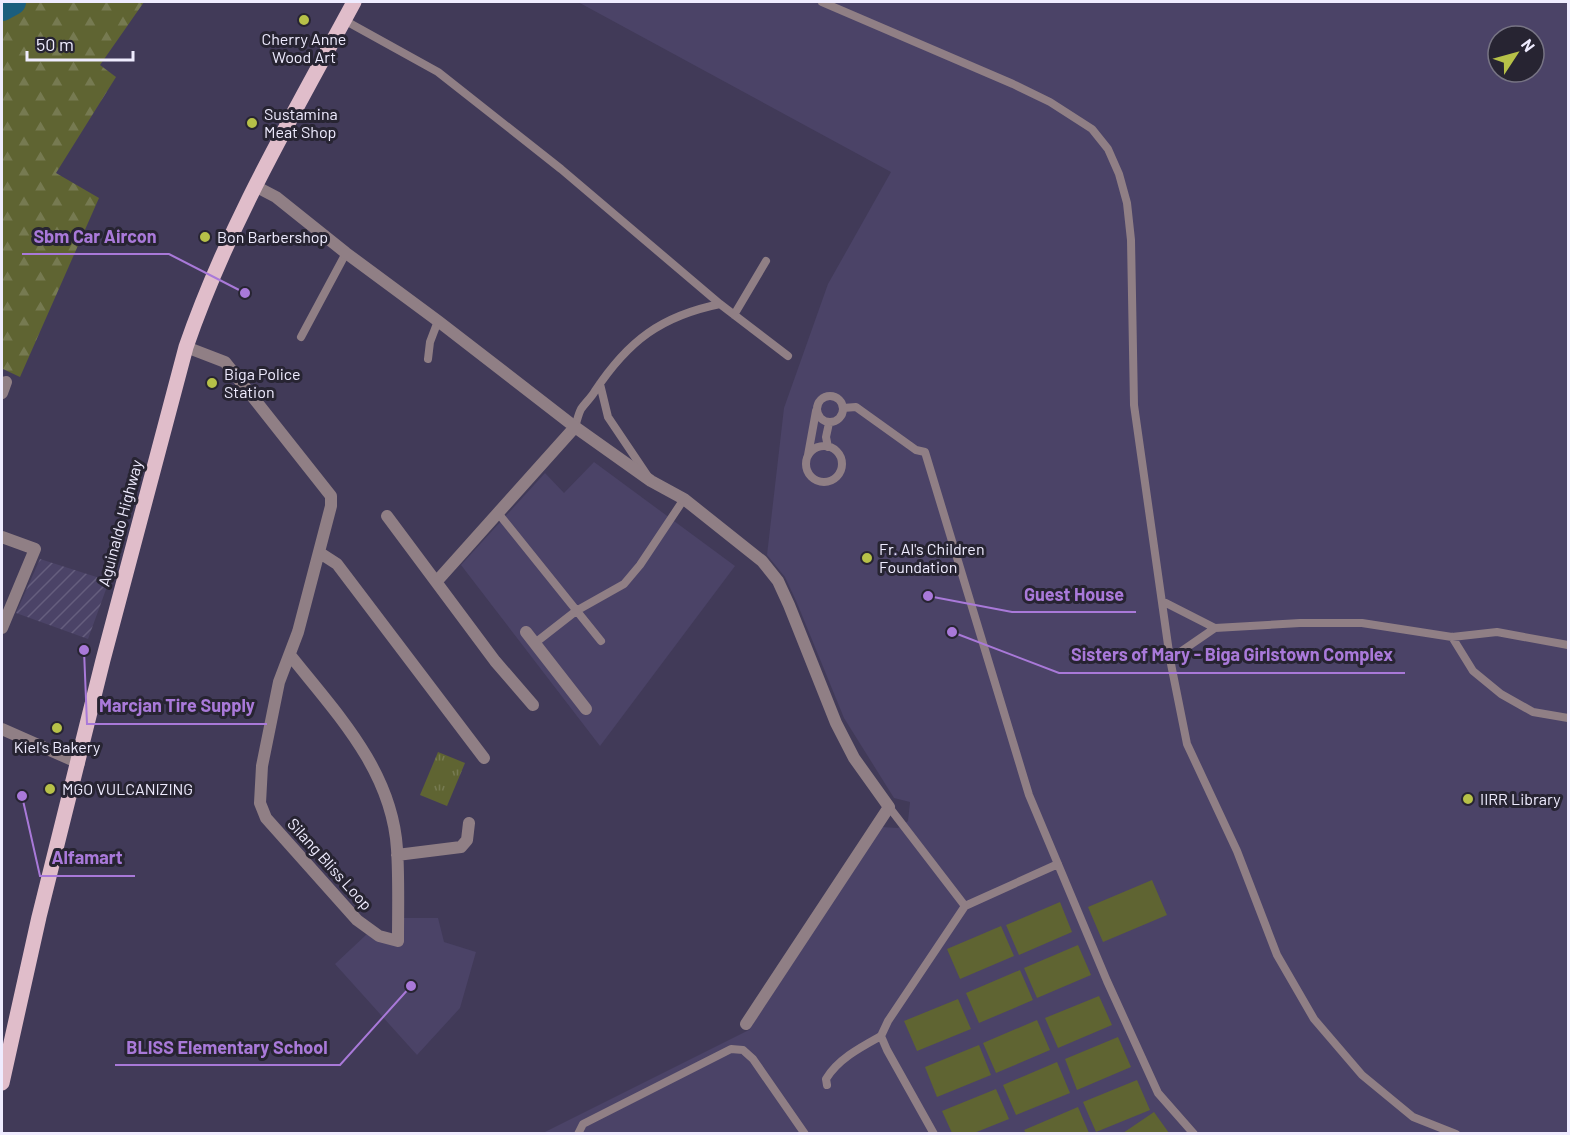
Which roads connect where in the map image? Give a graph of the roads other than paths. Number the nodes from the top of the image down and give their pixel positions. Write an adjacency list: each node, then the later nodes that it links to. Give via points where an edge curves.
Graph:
1 (354, 2): 3 (main road, Aguinaldo Highway)
2 (822, 2): 28 (lane, via 1050,102 1092,129 1108,149 1124,193 1131,240 1134,405)
3 (344, 20): 4 (main road, Aguinaldo Highway); 7 (lane, via 438,72 561,169)
4 (255, 186): 5 (street, via 276,197); 11 (main road, Aguinaldo Highway)
5 (346, 253): 9 (street); 10 (lane)
6 (766, 261): 8 (lane)
7 (720, 304): 8 (lane); 14 (lane, via 694,309 648,332 621,356)
8 (734, 315): 12 (lane)
9 (438, 321): 13 (lane); 18 (street)
10 (301, 337)
11 (186, 347): 26 (street, via 225,362 331,496); 44 (main road, Aguinaldo Highway)
12 (788, 356)
13 (428, 359)
14 (600, 384): 18 (lane, via 581,409); 21 (lane, via 608,417)
15 (843, 408): 16 (lane, via 837,398 828,396 819,400); 17 (lane, via 839,419); 48 (lane, via 856,407 916,450 926,452 1029,795)
16 (816, 410): 17 (lane); 20 (lane)
17 (828, 423): 19 (lane)
18 (575, 427): 21 (street); 23 (street)
19 (828, 447): 20 (lane, via 820,446); 20 (lane, via 835,450 842,465 834,479 827,482 812,478 807,471)
20 (808, 456)
21 (651, 481): 22 (street)
22 (684, 499): 29 (lane, via 624,584); 45 (street, via 762,561 778,581 836,723 854,758)
23 (498, 513): 27 (street); 29 (lane)
24 (387, 516): 27 (street)
25 (2, 537): 30 (street, via 35,549)
26 (320, 553): 37 (street); 43 (street, via 337,564)
27 (437, 581): 39 (street, via 495,661)
28 (1162, 601): 31 (lane); 38 (lane)
29 (576, 611): 34 (lane); 35 (lane)
30 (2, 628)
31 (1215, 628): 33 (lane, via 1362,623); 38 (lane)
32 (526, 632): 35 (street)
33 (1452, 637): 36 (lane, via 1497,632); 41 (lane, via 1473,671 1501,694 1533,712)
34 (601, 641)
35 (535, 643): 40 (street)
36 (1569, 645)
37 (290, 655): 47 (street, Silang Bliss Loop, via 356,739 378,775 391,814); 47 (street, Silang Bliss Loop, via 279,682 262,766 259,792 266,818 357,920 379,936 398,941)
38 (1170, 659): 58 (lane, via 1187,744 1237,851 1277,955 1314,1019 1362,1075 1413,1118)
39 (533, 705)
40 (586, 709)
41 (1569, 718)
42 (2, 729): 44 (street)
43 (484, 758)
44 (79, 763): 52 (main road, Aguinaldo Highway)
45 (889, 807): 49 (lane); 50 (street)
46 (469, 824): 47 (street, via 467,840 461,847)
47 (397, 855)
48 (1058, 864): 49 (lane); 57 (lane, via 1158,1093)
49 (965, 906): 51 (lane)
50 (746, 1023)
51 (881, 1036): 53 (lane, via 835,1067 826,1079); 56 (lane)
52 (2, 1083)
53 (827, 1085)
54 (578, 1134): 55 (lane, via 583,1124 731,1048 743,1050 753,1059)
55 (805, 1134)
56 (934, 1134)
57 (1194, 1134)
58 (1456, 1134)

